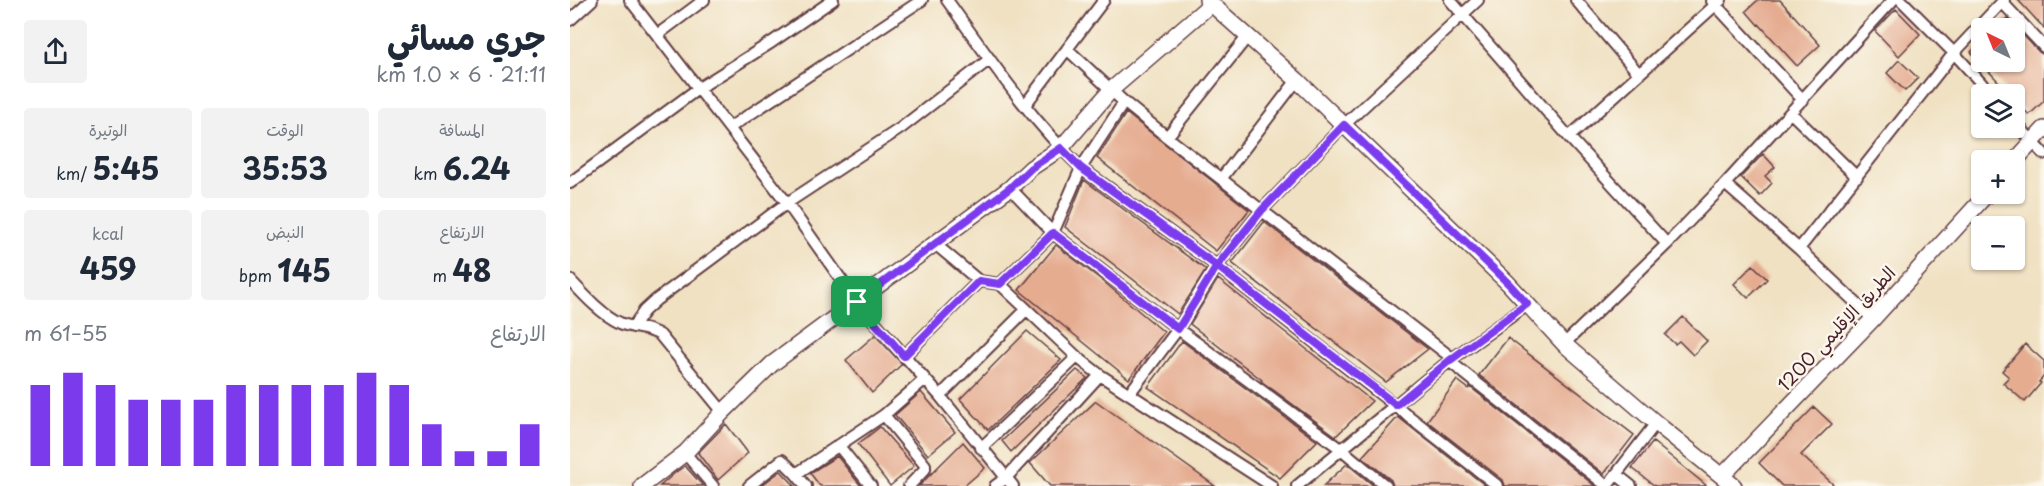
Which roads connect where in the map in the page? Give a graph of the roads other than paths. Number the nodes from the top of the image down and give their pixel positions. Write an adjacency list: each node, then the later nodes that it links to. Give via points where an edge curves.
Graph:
1 (592, 0): 17 (street)
2 (630, 0): 18 (street)
3 (704, 0): 18 (street)
4 (833, 0): 27 (street)
5 (921, 0): 34 (street)
6 (947, 0): 23 (street)
7 (1104, 0): 21 (street)
8 (1450, 0): 16 (street)
9 (1478, 0): 16 (street)
10 (1576, 0): 24 (street)
11 (1893, 0): 29 (street)
12 (1901, 0): 22 (street)
13 (1211, 1): 19 (street); 28 (street)
14 (2003, 1): 20 (street); 22 (street)
15 (1716, 2): 24 (street); 29 (street)
16 (1463, 15): 33 (street); 38 (street)
17 (570, 20)
18 (657, 35): 27 (street)
19 (1248, 36): 25 (street); 37 (street)
20 (2044, 47)
21 (1067, 49): 28 (street); 31 (street)
22 (1954, 53): 26 (street); 44 (street)
23 (990, 59): 31 (street); 49 (street, via 901,128)
24 (1639, 74): 38 (street)
25 (1297, 80): 33 (street); 45 (street)
26 (1982, 84)
27 (699, 88): 34 (street); 46 (street)
28 (1111, 90): 30 (street); 40 (street)
29 (1803, 100): 32 (street)
30 (1124, 102): 37 (street); 43 (street)
31 (1025, 105): 40 (street)
32 (1791, 113): 44 (street); 47 (street)
33 (1344, 125): 51 (street); 61 (street)
34 (729, 128): 49 (street)
35 (2044, 129): 39 (street)
36 (2025, 133): 39 (street)
37 (1167, 137): 45 (street)
38 (1569, 137): 54 (street)
39 (2033, 142): 41 (street); 42 (street)
40 (1061, 148): 43 (street); 48 (street)
41 (2025, 150)
42 (2044, 154)
43 (1081, 168): 52 (street); 56 (street)
44 (1857, 177): 55 (street)
45 (1221, 179): 51 (street)
46 (570, 183)
47 (1725, 184): 54 (street); 55 (street)
48 (1010, 188): 52 (street); 53 (street)
49 (787, 203): 60 (street); 64 (street, via 656,300)
50 (1977, 204): 63 (street, الطريق الإقليمي 1200)
51 (1262, 210): 56 (street); 69 (street)
52 (1053, 233): 59 (street); 65 (street)
53 (935, 244): 58 (street); 60 (street)
54 (1667, 244): 66 (street)
55 (1799, 249): 63 (street)
56 (1217, 266): 65 (street); 74 (street)
57 (570, 280): 64 (street, via 610,317)
58 (979, 281): 59 (street); 67 (street)
59 (1000, 284): 62 (street)
60 (857, 302): 67 (street); 75 (street, via 772,364)
61 (1527, 304): 66 (street); 69 (street)
62 (1026, 310): 68 (street); 73 (street)
63 (1873, 319): 84 (street, الطريق الإقليمي 1200)
64 (633, 327): 75 (street, via 660,336)
65 (1178, 329): 72 (street); 80 (street)
66 (1564, 344): 77 (street)
67 (904, 356): 71 (street)
68 (1077, 357): 70 (street); 79 (street)
69 (1451, 359): 74 (street); 97 (street)
70 (1100, 375): 72 (street); 85 (street)
71 (924, 380): 73 (street); 76 (street)
72 (1129, 394): 93 (street)
73 (940, 396): 79 (street)
74 (1396, 405): 80 (street); 96 (street)
75 (723, 412): 81 (street)
76 (884, 415): 78 (street); 91 (street, via 925,465 926,469)
77 (1656, 423): 83 (street); 84 (street)
78 (838, 445): 82 (street); 90 (street)
79 (981, 448): 85 (street)
80 (1341, 449): 94 (street); 95 (street)
81 (685, 453): 86 (street); 87 (street)
82 (796, 474): 88 (street, via 782,460); 89 (street)
83 (1616, 474): 97 (street); 98 (street)
84 (1728, 481)
85 (1009, 482): 92 (street)
86 (642, 486)
87 (713, 486)
88 (749, 486)
89 (806, 486)
90 (871, 486)
91 (909, 486)
92 (995, 486)
93 (1272, 486)
94 (1297, 486)
95 (1386, 486)
96 (1498, 486)
97 (1607, 486)
98 (1631, 486)

